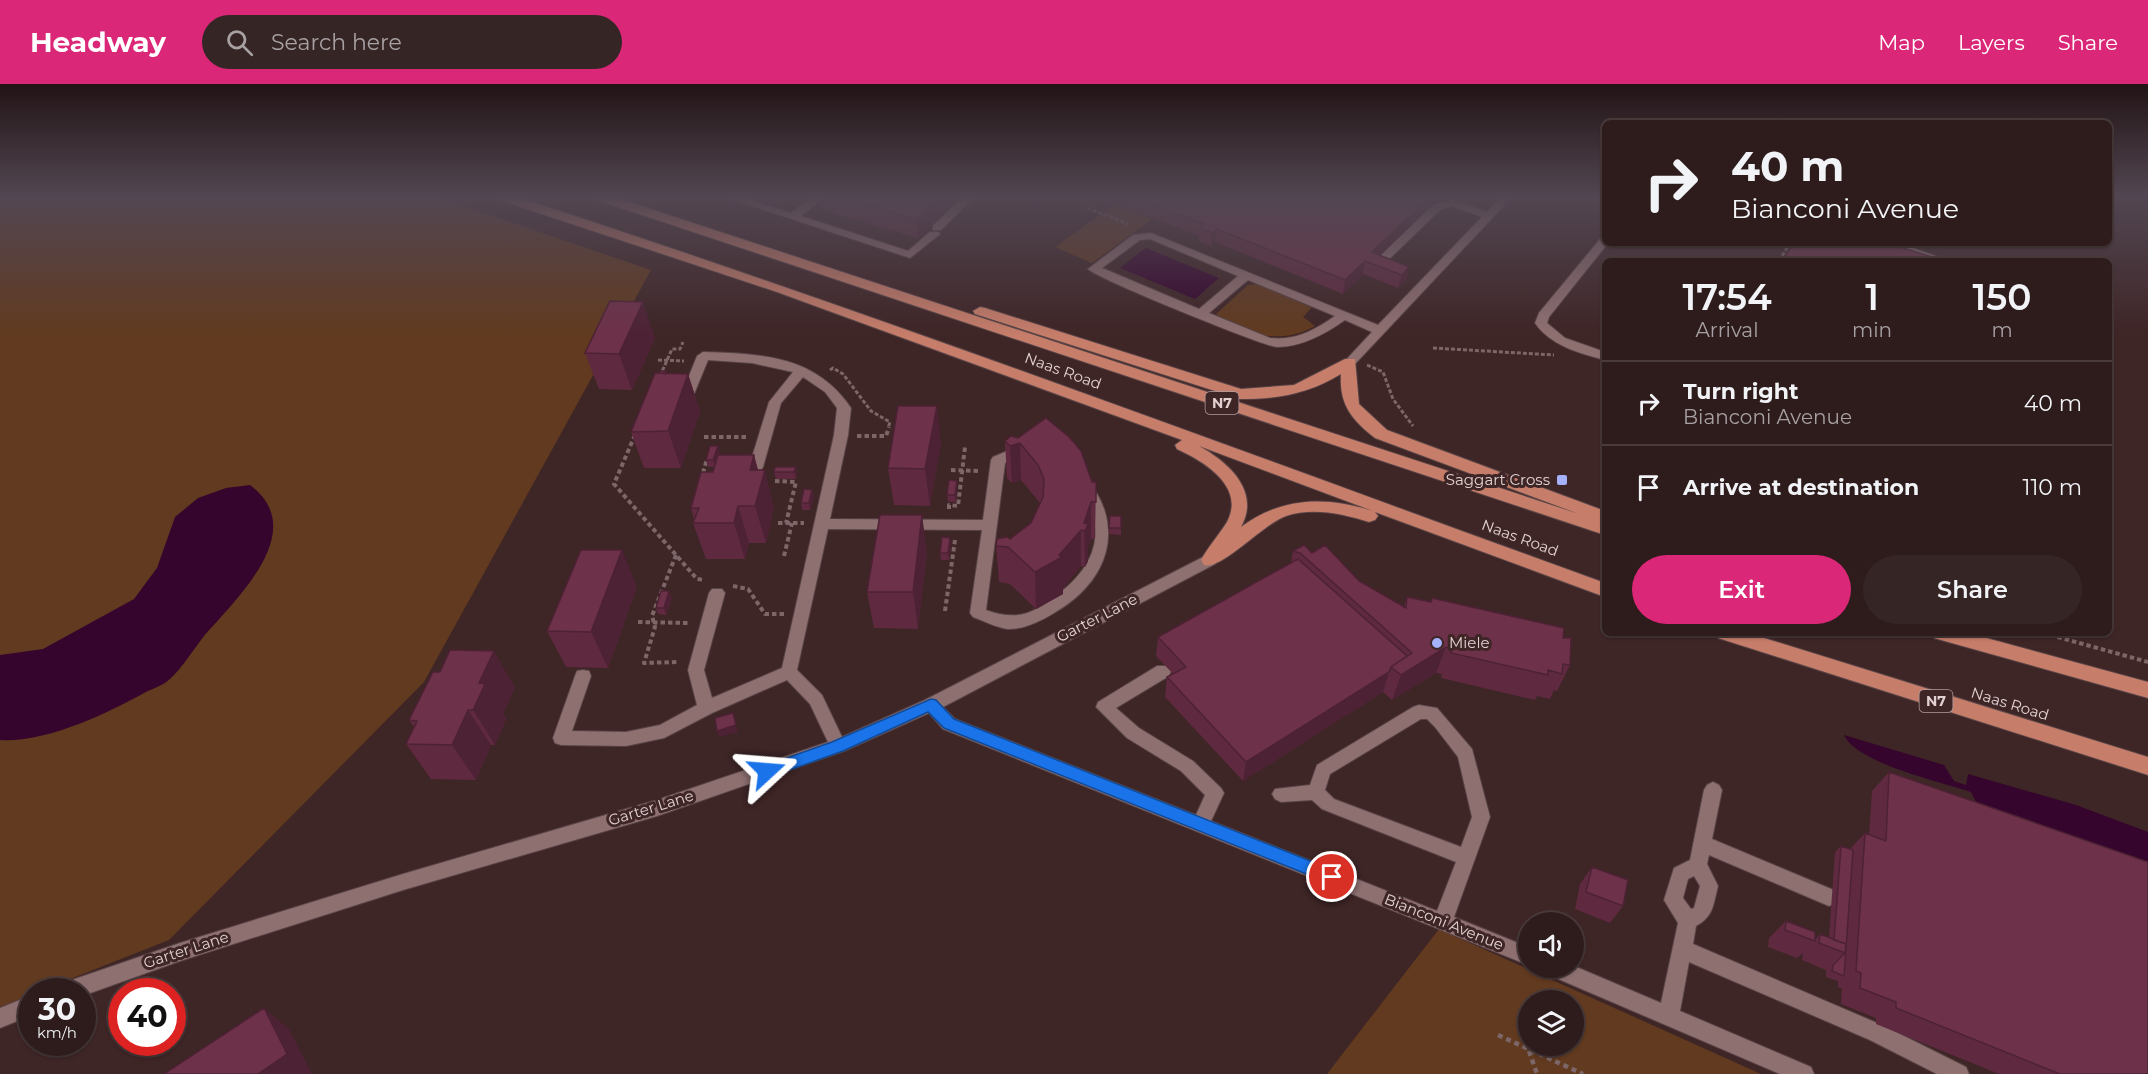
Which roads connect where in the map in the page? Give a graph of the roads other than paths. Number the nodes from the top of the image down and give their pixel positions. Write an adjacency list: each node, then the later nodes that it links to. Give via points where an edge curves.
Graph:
1 (645, 243): 21 (highway, Naas Road)
2 (741, 243): 14 (highway, Naas Road / N7)
3 (874, 243): 4 (street, via 910,255)
4 (923, 243)
5 (1129, 243): 15 (street, via 1094,269)
6 (1165, 243): 13 (street)
7 (1399, 243): 12 (street)
8 (1463, 243): 17 (street)
9 (1602, 244): 18 (street, via 1541,323 1556,338)
10 (1897, 246): 11 (street)
11 (1934, 258)
12 (1382, 260)
13 (1247, 275): 15 (street); 16 (street)
14 (840, 276): 19 (highway, N7, via 999,316 1240,394 1272,395 1310,387); 27 (highway, Naas Road / N7)
15 (1199, 315): 16 (street, via 1277,344 1314,334)
16 (1344, 315): 17 (street)
17 (1380, 331): 19 (street)
18 (1602, 355)
19 (1352, 361): 24 (highway, via 1349,401 1357,416 1381,434)
20 (801, 371): 22 (street, via 764,361 703,356); 23 (street, via 775,402); 25 (street, via 830,388 844,408)
21 (1053, 388): 28 (highway, via 1196,451 1228,474 1238,490 1240,513); 29 (highway, Naas Road)
22 (687, 396)
23 (756, 467)
24 (1602, 516)
25 (823, 524): 26 (street); 35 (street)
26 (989, 525): 26 (street, via 978,613 1009,623 1040,615 1065,599 1083,582 1102,552 1103,524 1098,503 1079,479 1050,456 1026,448 998,460)
27 (1602, 528)
28 (1210, 560): 29 (highway, via 1271,515 1305,506 1351,509 1479,553); 38 (street, Garter Lane)
29 (1561, 574): 31 (highway, Naas Road)
30 (717, 586): 39 (street, via 696,670)
31 (1602, 589)
32 (1735, 636): 41 (highway, Naas Road / N7)
33 (1952, 636): 37 (highway)
34 (1163, 671): 45 (street, via 1104,706 1132,733 1187,766 1215,793)
35 (789, 672): 39 (street); 40 (street, via 816,700)
36 (583, 676): 39 (street, via 561,738 626,739 664,731)
37 (2148, 690)
38 (931, 705): 40 (street, Garter Lane); 45 (street, Bianconi Avenue, via 949,724)
39 (706, 708)
40 (837, 746): 55 (street, Garter Lane, via 657,807 403,882)
41 (2148, 766)
42 (1713, 790): 46 (street)
43 (1316, 792): 44 (street); 47 (street, via 1328,804); 47 (street, via 1323,770 1419,712 1431,713 1466,754 1474,784 1481,817)
44 (1281, 794)
45 (1200, 825): 50 (street, Bianconi Avenue)
46 (1703, 844): 48 (street); 49 (street)
47 (1465, 857): 50 (street)
48 (1698, 865): 51 (street, via 1708,886 1702,913); 51 (street, via 1680,874 1673,900)
49 (1829, 897)
50 (1443, 921): 53 (street, Bianconi Avenue)
51 (1688, 921): 52 (street)
52 (1682, 949): 57 (street); 60 (street, via 1876,1033)
53 (1518, 952)
54 (1581, 978): 57 (street)
55 (96, 981)
56 (18, 1011): 58 (street)
57 (1669, 1014): 59 (street)
58 (0, 1018)
59 (1804, 1074)
60 (1959, 1074)

